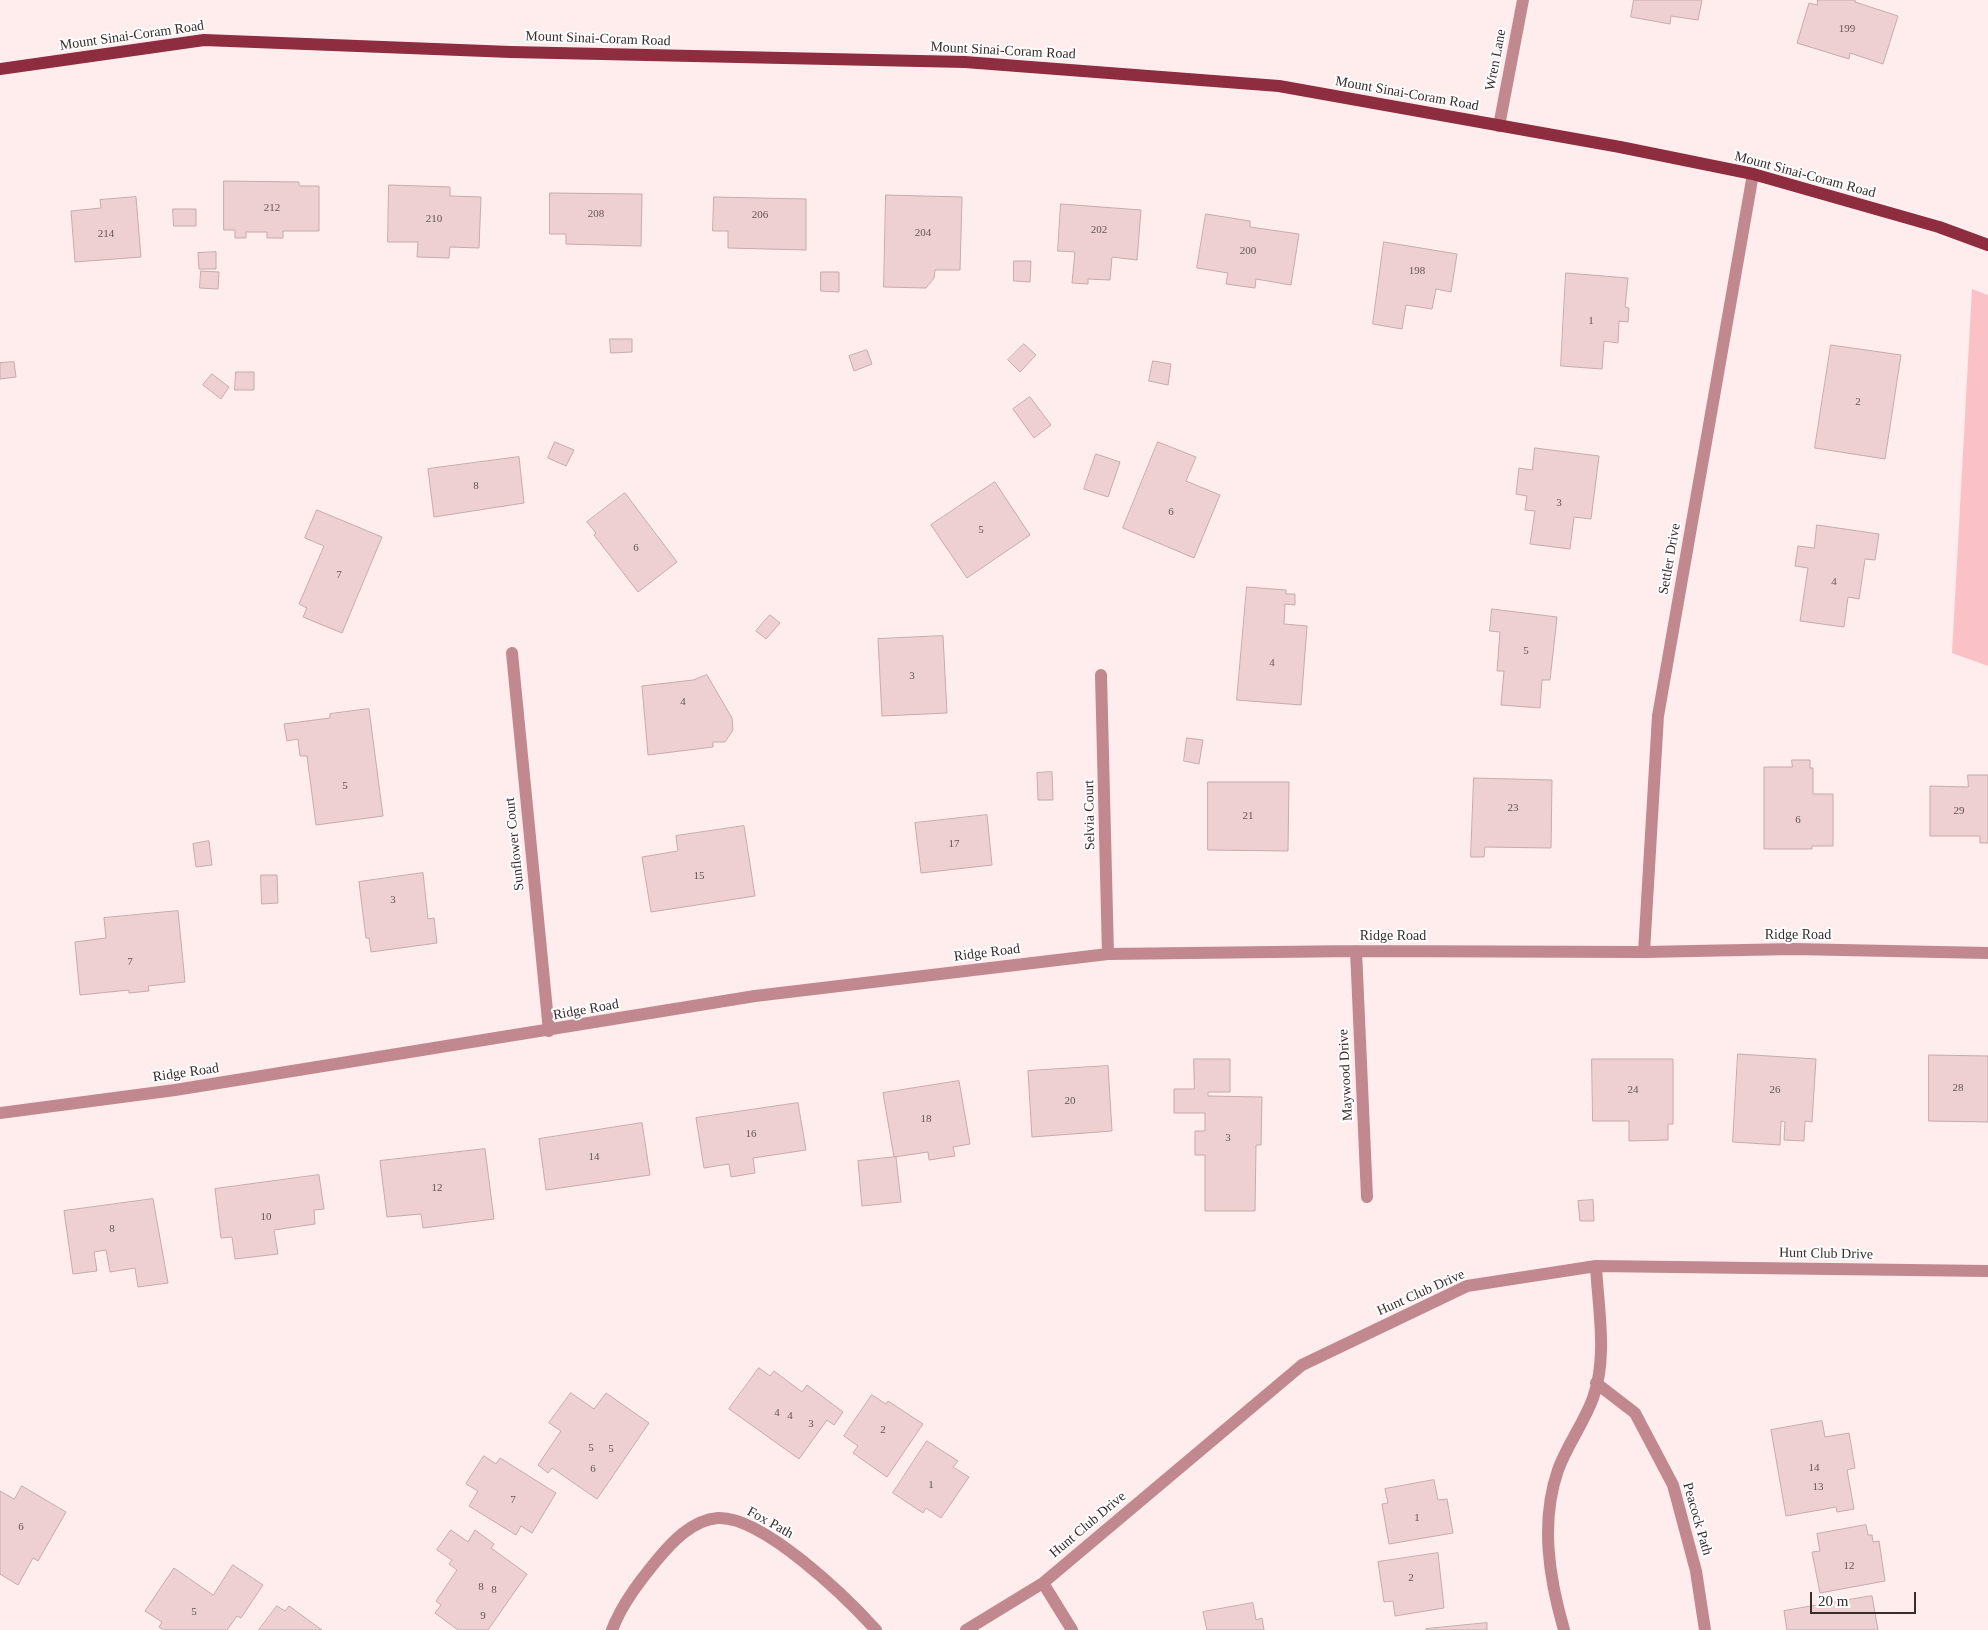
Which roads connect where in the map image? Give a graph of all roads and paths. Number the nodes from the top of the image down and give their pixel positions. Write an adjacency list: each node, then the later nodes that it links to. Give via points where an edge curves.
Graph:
1 (1523, 0): 3 (street, Wren Lane)
2 (0, 69): 3 (main road, Mount Sinai-Coram Road, via 204,40 511,52 965,62 1279,86)
3 (1499, 126): 4 (main road, Mount Sinai-Coram Road)
4 (1753, 174): 5 (main road, Mount Sinai-Coram Road, via 1939,227); 9 (street, Settler Drive, via 1658,716)
5 (1988, 245)
6 (512, 653): 12 (street, Sunflower Court)
7 (1102, 675): 11 (street, Selvia Court)
8 (1356, 951): 9 (street, Ridge Road); 11 (street, Ridge Road); 14 (street, Maywood Drive)
9 (1644, 952): 10 (street, Ridge Road, via 1794,949)
10 (1988, 953)
11 (1108, 954): 12 (street, Ridge Road, via 756,996)
12 (549, 1031): 13 (street, Ridge Road, via 176,1090)
13 (0, 1113)
14 (1367, 1197)
15 (1596, 1266): 16 (street, Hunt Club Drive); 17 (street, via 1601,1353); 18 (street, Hunt Club Drive, via 1467,1286 1302,1365)
16 (1988, 1271)
17 (1596, 1383): 23 (street, via 1593,1398 1558,1469 1548,1514 1548,1558); 24 (street, Peacock Path, via 1635,1413 1673,1485 1696,1571)
18 (1043, 1583): 21 (street, Hunt Club Drive); 22 (street)
19 (612, 1630): 20 (street, Fox Path, via 628,1599 670,1545 691,1528 718,1518 742,1524 804,1561)
20 (876, 1630)
21 (967, 1630)
22 (1072, 1630)
23 (1564, 1630)
24 (1705, 1630)

